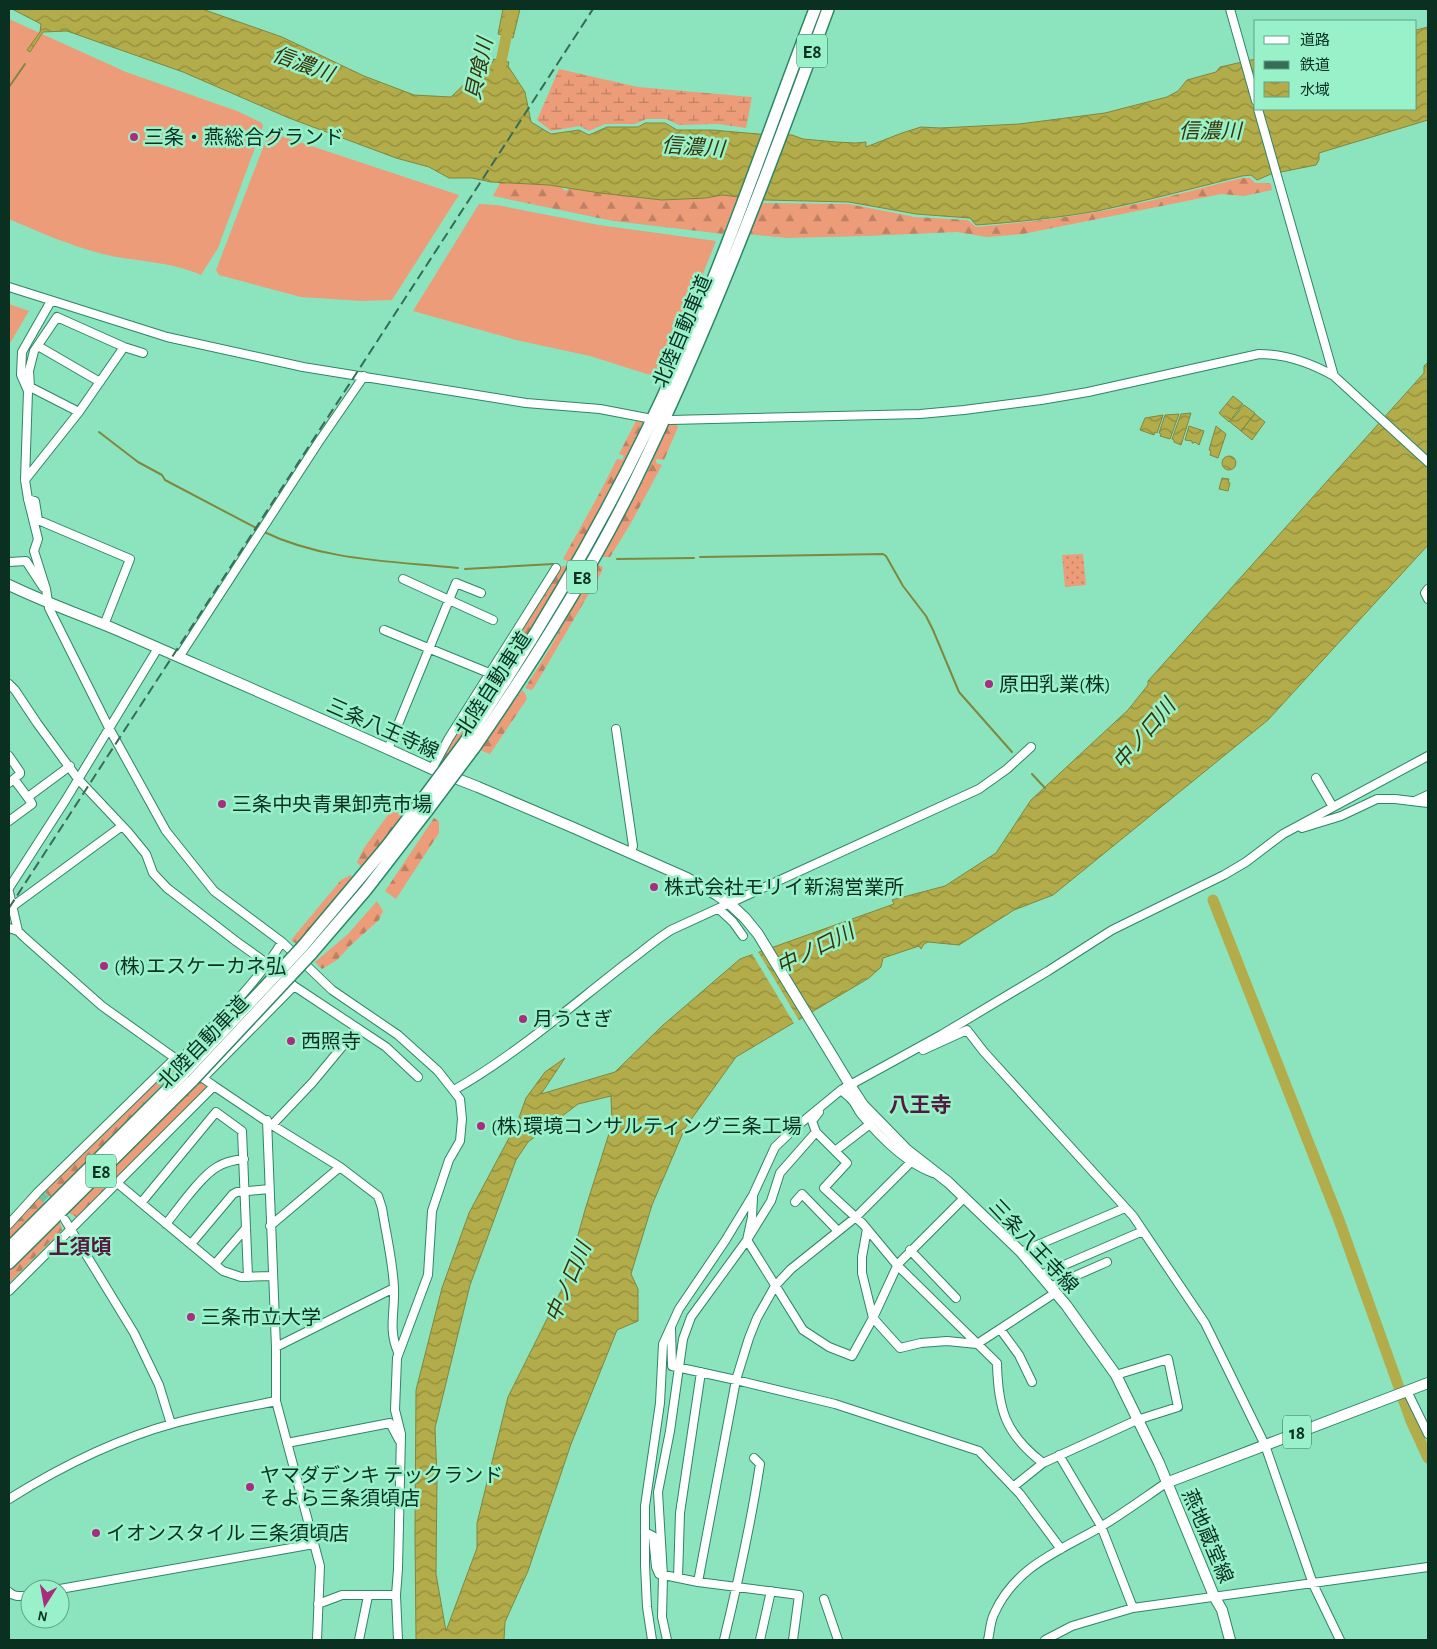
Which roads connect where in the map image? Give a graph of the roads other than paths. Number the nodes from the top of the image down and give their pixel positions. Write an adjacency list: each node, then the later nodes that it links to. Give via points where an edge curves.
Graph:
1 (815, 9): 41 (highway, 北陸自動車道 / E8, via 727,245 663,396 624,478)
2 (828, 9): 41 (highway, 北陸自動車道 / E8, via 713,309 633,484 532,661)
3 (1230, 9): 4 (street)
4 (1254, 94)
5 (1258, 110): 12 (street)
6 (9, 287): 7 (street)
7 (51, 301): 11 (street, via 167,336 303,367); 14 (street, via 22,352 20,375)
8 (38, 346): 9 (street, via 58,317); 13 (street); 14 (street, via 29,371)
9 (124, 347): 10 (street); 13 (street)
10 (142, 353)
11 (364, 376): 16 (street, via 526,403 600,409); 36 (street)
12 (1334, 376): 17 (street, via 1298,360 1259,354 1088,392 964,410 920,414); 18 (street)
13 (100, 382): 15 (street)
14 (29, 389): 15 (street); 19 (street)
15 (79, 412): 19 (street)
16 (647, 418)
17 (670, 420)
18 (1428, 462)
19 (25, 480): 20 (street)
20 (28, 499): 25 (street, via 38,539 34,551); 32 (street, via 35,501 38,520 130,559)
21 (9, 562): 25 (street, via 26,561)
22 (556, 568): 37 (street)
23 (403, 579): 29 (street)
24 (9, 585): 30 (main road, 三条八王寺線)
25 (46, 589): 30 (street)
26 (1428, 589): 28 (street, via 1425,592)
27 (481, 593): 29 (street, via 456,583)
28 (1428, 599)
29 (449, 600): 31 (street); 35 (street)
30 (47, 603): 32 (main road, 三条八王寺線); 39 (street)
31 (493, 620)
32 (104, 625): 34 (main road, 三条八王寺線)
33 (384, 630): 35 (street)
34 (158, 648): 36 (main road, 三条八王寺線); 39 (street)
35 (428, 649): 37 (street); 43 (street)
36 (179, 657): 43 (main road, 三条八王寺線)
37 (489, 673): 47 (street)
38 (9, 684): 46 (street)
39 (108, 728): 49 (street); 66 (street, via 166,831 214,891)
40 (616, 729): 59 (street, via 634,846)
41 (469, 745): 73 (highway, 北陸自動車道 / E8, bridge, via 366,890 307,950)
42 (1031, 747): 62 (street, via 979,789)
43 (388, 749): 47 (main road, 三条八王寺線)
44 (9, 756): 50 (street, via 20,772)
45 (1428, 756): 55 (street)
46 (70, 766): 49 (street); 52 (street)
47 (432, 769): 59 (main road, 三条八王寺線)
48 (1316, 778): 55 (street)
49 (78, 779): 57 (street); 60 (street)
50 (11, 781): 52 (street)
51 (1428, 795): 53 (street)
52 (28, 797): 56 (street, via 32,802 30,806)
53 (1415, 801): 54 (street); 58 (street, via 1377,799 1341,816)
54 (1428, 804)
55 (1333, 807): 58 (street)
56 (9, 821)
57 (122, 826): 61 (street); 67 (street, via 146,854 153,873 167,888)
58 (1283, 834): 70 (street, via 1232,871 1112,930)
59 (631, 852): 62 (main road, 三条八王寺線, via 687,878)
60 (9, 890): 61 (street)
61 (13, 906): 64 (street)
62 (724, 906): 65 (street); 75 (main road, 三条八王寺線, via 745,918 758,934 837,1064); 76 (street, via 671,930 650,944 524,1043)
63 (9, 928): 64 (street)
64 (18, 931): 71 (street, via 102,1006)
65 (743, 936)
66 (282, 942): 67 (street); 76 (street, via 332,990 398,1035)
67 (268, 964): 68 (street); 71 (street)
68 (294, 986): 69 (street); 73 (street)
69 (360, 1030): 72 (street, via 386,1047); 78 (street, via 351,1036 312,1083)
70 (917, 1048): 75 (street); 93 (street, via 923,1050 967,1030)
71 (177, 1059): 73 (street); 96 (street)
72 (418, 1076)
73 (193, 1077): 74 (street); 106 (highway, 北陸自動車道 / E8); 109 (highway, 北陸自動車道 / E8)
74 (214, 1086): 78 (street); 86 (street)
75 (845, 1088): 77 (street); 79 (street); 85 (main road, 三条八王寺線, via 907,1150)
76 (454, 1090): 126 (street, via 460,1099 460,1140 449,1160 432,1211 428,1275)
77 (820, 1108): 80 (street, via 812,1121); 89 (street, via 775,1147)
78 (269, 1122): 84 (street); 87 (street)
79 (870, 1124): 81 (street); 83 (street)
80 (816, 1132): 81 (street); 104 (street, via 780,1173 771,1201)
81 (836, 1151): 94 (street, via 847,1163 824,1188)
82 (244, 1159): 88 (street); 92 (street, via 242,1131 216,1112); 97 (street, via 215,1168)
83 (911, 1162): 85 (street); 94 (street)
84 (340, 1167): 98 (street); 117 (street, via 378,1196)
85 (940, 1176): 90 (main road, 三条八王寺線)
86 (116, 1182): 92 (street); 99 (street)
87 (269, 1189): 88 (street); 98 (street)
88 (245, 1191): 100 (street); 105 (street, via 229,1198)
89 (753, 1194): 104 (street); 122 (street)
90 (964, 1198): 107 (street); 108 (main road, 三条八王寺線)
91 (795, 1202): 102 (street, via 802,1194)
92 (141, 1203): 97 (street)
93 (1125, 1208): 103 (street); 108 (street)
94 (856, 1217): 101 (street); 102 (street)
95 (65, 1220): 99 (street)
96 (9, 1224)
97 (166, 1224): 105 (street)
98 (270, 1226): 114 (street)
99 (70, 1228): 118 (street); 136 (street, via 134,1333 159,1386)
100 (246, 1228): 111 (street); 115 (street)
101 (867, 1229): 112 (street); 121 (street, via 862,1273)
102 (838, 1231): 116 (street)
103 (1143, 1231): 113 (street); 140 (street, via 1205,1323)
104 (747, 1240): 116 (street); 127 (street, via 691,1317 683,1339)
105 (191, 1244): 111 (street)
106 (9, 1248)
107 (910, 1250): 112 (street); 120 (street)
108 (1020, 1252): 113 (main road, 三条八王寺線)
109 (9, 1262)
110 (1107, 1262): 119 (street)
111 (215, 1264): 115 (street, via 234,1276)
112 (897, 1266): 121 (street); 124 (street)
113 (1041, 1274): 119 (main road, 三条八王寺線)
114 (272, 1276): 115 (street); 125 (street)
115 (248, 1277)
116 (775, 1286): 121 (street, via 803,1330 829,1347 852,1356); 130 (street, via 751,1331)
117 (394, 1288): 125 (street); 126 (street, via 392,1328)
118 (9, 1290)
119 (1053, 1290): 123 (street); 129 (main road, 三条八王寺線)
120 (956, 1298)
121 (873, 1318): 124 (street, via 900,1348 947,1341)
122 (671, 1326): 127 (street, via 672,1366); 148 (street, via 661,1355 660,1403 645,1506)
123 (1000, 1329): 124 (street); 131 (street, via 1019,1355)
124 (977, 1344): 143 (street, via 997,1364 997,1388 1004,1418 1031,1454)
125 (276, 1347): 134 (street)
126 (398, 1352): 139 (street, via 395,1410)
127 (679, 1367): 128 (street); 152 (street, via 658,1492)
128 (701, 1372): 130 (street); 153 (street, via 680,1513)
129 (1116, 1375): 135 (main road, 三条八王寺線); 135 (street, via 1168,1359 1178,1407)
130 (736, 1380): 145 (street, via 835,1404 979,1451); 154 (street)
131 (1032, 1382)
132 (1428, 1383): 133 (main road, 燕地蔵堂線 / 18)
133 (1407, 1391): 137 (street); 140 (main road, 燕地蔵堂線 / 18)
134 (276, 1401): 136 (street); 138 (street)
135 (1137, 1420): 141 (street); 144 (main road, 三条八王寺線)
136 (171, 1424): 146 (street, via 81,1459)
137 (1428, 1434)
138 (287, 1443): 139 (street, via 390,1423); 149 (street)
139 (400, 1444): 159 (street)
140 (1265, 1445): 144 (main road, 燕地蔵堂線 / 18); 155 (street)
141 (1059, 1455): 143 (street); 147 (street)
142 (754, 1458): 157 (street, via 760,1464)
143 (1043, 1463): 145 (street)
144 (1166, 1483): 147 (street); 161 (main road, 燕地蔵堂線)
145 (1013, 1487): 150 (street)
146 (9, 1500)
147 (1101, 1526): 150 (street); 164 (street)
148 (645, 1532): 152 (street, via 653,1536 656,1567); 168 (street, via 647,1606)
149 (314, 1544): 156 (street); 163 (street, via 320,1566)
150 (1062, 1549): 174 (street, via 1037,1562 1018,1578 993,1615)
151 (1428, 1567): 155 (street)
152 (663, 1576): 153 (street); 169 (street, via 662,1616)
153 (678, 1578): 154 (street)
154 (698, 1582): 157 (street)
155 (1313, 1584): 161 (street); 177 (street)
156 (70, 1587)
157 (737, 1587): 158 (street); 170 (street)
158 (771, 1591): 171 (street); 172 (street, via 800,1595)
159 (396, 1595): 160 (street); 167 (street)
160 (368, 1596): 163 (street, via 342,1595); 166 (street)
161 (1214, 1596): 164 (street); 176 (main road, 燕地蔵堂線, via 1222,1610)
162 (824, 1599): 173 (street)
163 (318, 1604): 165 (street)
164 (1133, 1608): 175 (street, via 1072,1626)
165 (317, 1640)
166 (359, 1640)
167 (398, 1640)
168 (652, 1640)
169 (667, 1640)
170 (724, 1640)
171 (760, 1640)
172 (793, 1640)
173 (838, 1640)
174 (988, 1640)
175 (1045, 1640)
176 (1230, 1640)
177 (1340, 1640)

